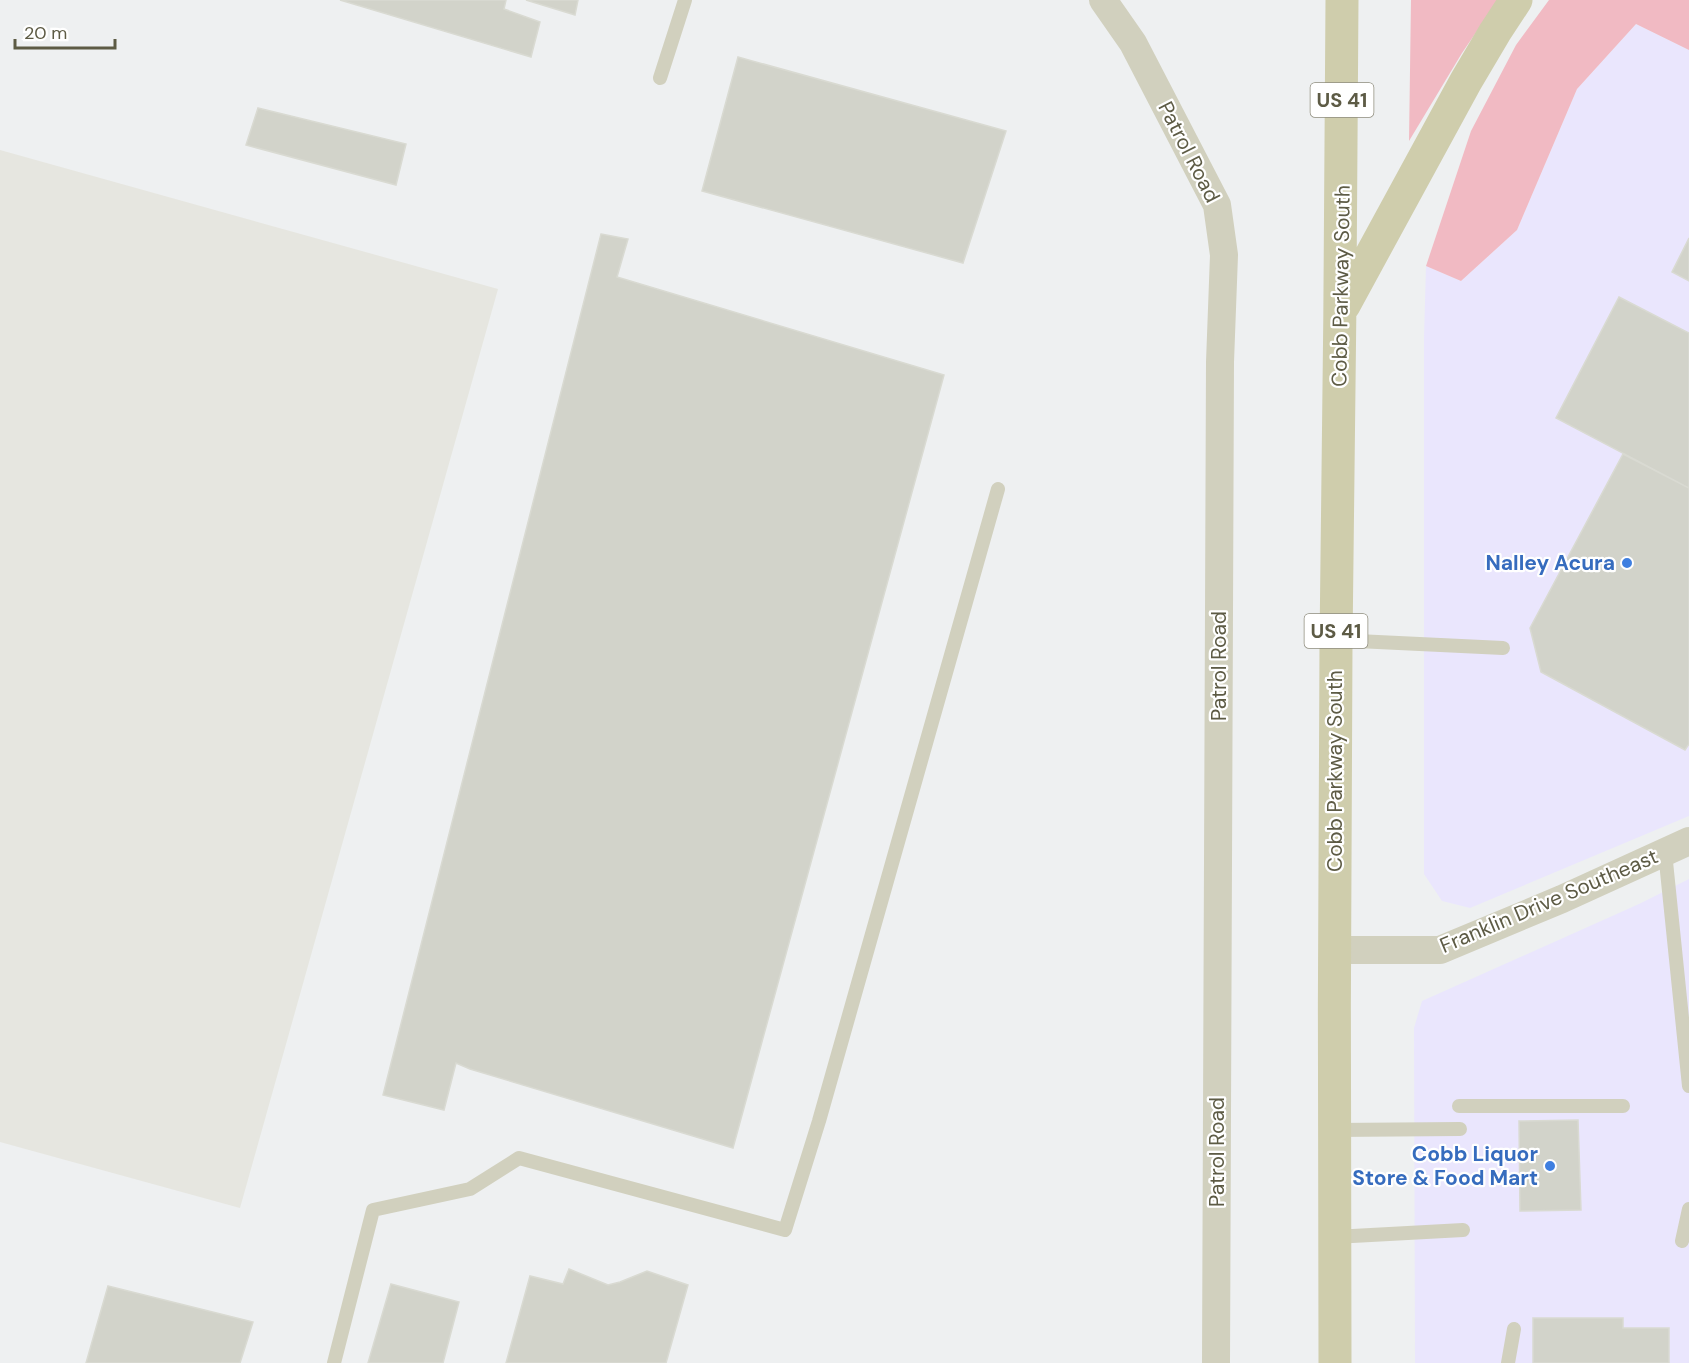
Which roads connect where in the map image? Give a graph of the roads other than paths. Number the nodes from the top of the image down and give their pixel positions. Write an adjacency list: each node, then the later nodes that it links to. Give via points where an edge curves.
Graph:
1 (685, 0): 5 (lane)
2 (1103, 0): 23 (street, Patrol Road, via 1133,43 1217,205 1224,255 1220,362)
3 (1342, 0): 6 (main road, Cobb Parkway South / US 41)
4 (1516, 0): 6 (main road, via 1466,81)
5 (660, 78)
6 (1340, 312): 8 (main road, Cobb Parkway South / US 41)
7 (998, 489): 22 (lane, via 785,1230 519,1158 470,1188 374,1210)
8 (1336, 640): 9 (lane); 11 (main road, Cobb Parkway South / US 41)
9 (1503, 648)
10 (1677, 847): 11 (street, Franklin Drive Southeast, via 1440,950); 12 (lane)
11 (1334, 950): 16 (main road, Cobb Parkway South / US 41)
12 (1689, 1086)
13 (1459, 1106): 14 (lane)
14 (1623, 1106)
15 (1460, 1129): 16 (lane)
16 (1334, 1131): 19 (main road, Cobb Parkway South / US 41)
17 (1689, 1209): 20 (lane)
18 (1463, 1230): 19 (lane)
19 (1334, 1237): 24 (main road, Cobb Parkway South / US 41)
20 (1682, 1241)
21 (1514, 1329): 25 (lane)
22 (334, 1363)
23 (1216, 1363)
24 (1335, 1363)
25 (1508, 1363)

